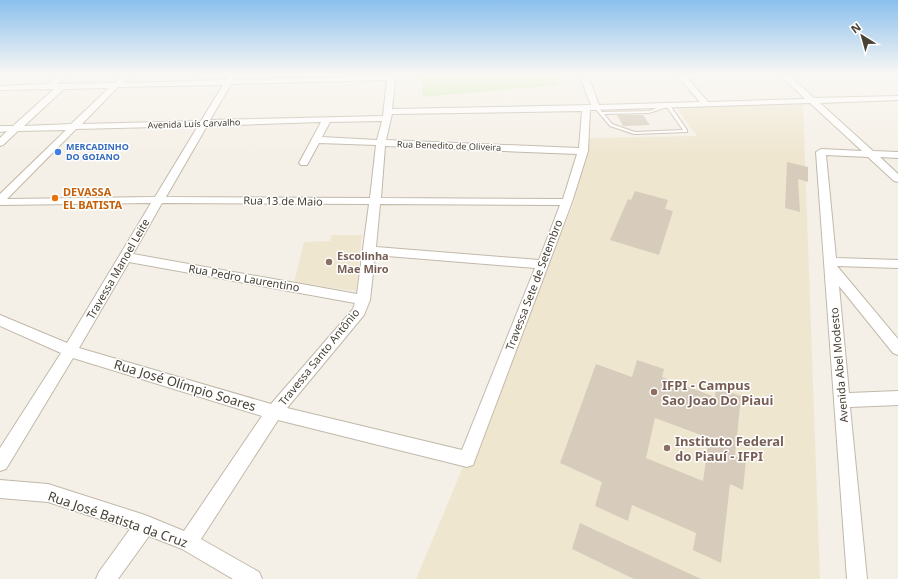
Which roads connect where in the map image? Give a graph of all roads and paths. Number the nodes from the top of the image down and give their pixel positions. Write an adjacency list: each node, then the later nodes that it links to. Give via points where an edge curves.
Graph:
1 (46, 101): 16 (street)
2 (101, 101): 14 (street)
3 (217, 101): 13 (street, Travessa Manoel Leite)
4 (389, 101): 11 (street, Travessa Santo Antônio)
5 (591, 101): 10 (street, Travessa Sete de Setembro)
6 (703, 101): 8 (street)
7 (812, 101): 8 (street, Avenida Luís Carvalho); 21 (street)
8 (706, 104): 9 (street, Avenida Luís Carvalho)
9 (668, 105): 10 (street, Avenida Luís Carvalho); 10 (lane, via 686,131 635,133 611,125)
10 (594, 110): 11 (street, Avenida Luís Carvalho); 20 (street, Travessa Sete de Setembro)
11 (388, 115): 12 (street, Avenida Luís Carvalho); 19 (street, Travessa Santo Antônio)
12 (326, 119): 13 (street, Avenida Luís Carvalho); 17 (street)
13 (204, 124): 14 (street, Avenida Luís Carvalho); 25 (street, Travessa Manoel Leite)
14 (75, 128): 16 (street, Avenida Luís Carvalho); 26 (street)
15 (0, 129): 16 (street, Avenida Luís Carvalho)
16 (15, 129): 18 (street)
17 (316, 140): 19 (street, Rua Benedito de Oliveira); 23 (street)
18 (0, 143)
19 (381, 143): 20 (street, Rua Benedito de Oliveira); 27 (street, Travessa Santo Antônio)
20 (583, 150): 28 (street, Travessa Sete de Setembro)
21 (870, 154): 22 (street); 24 (street); 33 (street, Avenida Abel Modesto, via 821,152)
22 (898, 154)
23 (304, 163)
24 (898, 179)
25 (158, 200): 26 (street, Rua 13 de Maio); 27 (street, Rua 13 de Maio); 30 (street, Travessa Manoel Leite)
26 (0, 201)
27 (375, 202): 28 (street, Rua 13 de Maio); 29 (street, Travessa Santo Antônio)
28 (567, 202): 31 (street, Travessa Sete de Setembro)
29 (370, 251): 31 (street); 34 (street, Travessa Santo Antônio)
30 (125, 257): 34 (street, Rua Pedro Laurentino); 37 (street, Travessa Manoel Leite)
31 (542, 264): 41 (street, Travessa Sete de Setembro)
32 (898, 264): 33 (street)
33 (831, 265): 36 (street); 39 (street, Avenida Abel Modesto)
34 (363, 300): 40 (street, Travessa Santo Antônio, via 359,310)
35 (0, 320): 37 (street, Rua José Olímpio Soares)
36 (898, 349)
37 (71, 351): 40 (street, Rua José Olímpio Soares); 42 (street, Travessa Manoel Leite)
38 (898, 398): 39 (street)
39 (842, 400): 48 (street, Avenida Abel Modesto)
40 (274, 412): 41 (street, Rua José Olímpio Soares); 45 (street, Travessa Santo Antônio)
41 (467, 458)
42 (0, 463)
43 (0, 489): 44 (street, Rua José Batista da Cruz, via 48,493)
44 (145, 525): 45 (street, Rua José Batista da Cruz); 46 (street)
45 (188, 542): 47 (street, Rua José Batista da Cruz)
46 (106, 579)
47 (252, 579)
48 (857, 579)

